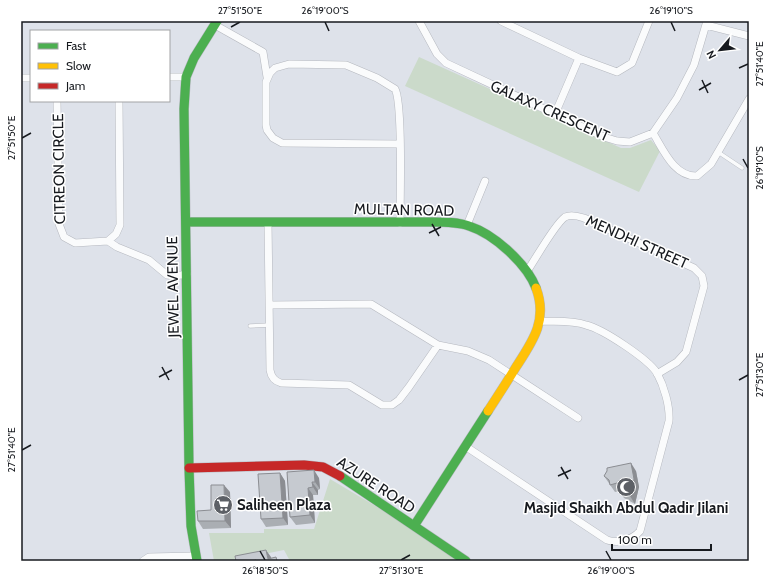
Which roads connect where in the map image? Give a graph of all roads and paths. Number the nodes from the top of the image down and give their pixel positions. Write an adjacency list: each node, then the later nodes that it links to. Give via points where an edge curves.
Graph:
1 (419, 21): 15 (street, GALAXY CRESCENT, via 446,63)
2 (501, 21): 7 (street)
3 (648, 21): 7 (street, via 636,56 623,70 613,72)
4 (216, 23): 9 (street, JEWEL AVENUE, via 194,58); 10 (street, via 263,52)
5 (707, 23): 6 (street); 16 (street, via 689,76)
6 (749, 36)
7 (579, 58): 15 (street)
8 (170, 77): 9 (street)
9 (186, 77): 21 (street, JEWEL AVENUE)
10 (267, 77): 17 (street, via 266,125 276,141); 17 (street, via 275,68 284,64 331,64 346,65 377,78 393,87 397,93)
11 (749, 99): 14 (street)
12 (58, 102): 25 (street, CITREON CIRCLE, via 58,224 67,240 75,243)
13 (119, 102): 25 (street, via 120,225 116,234)
14 (746, 112): 18 (street)
15 (555, 114): 16 (street, GALAXY CRESCENT, via 617,141 638,140)
16 (653, 132): 18 (street, via 677,169 687,175 701,174)
17 (399, 144): 23 (street)
18 (718, 152): 19 (lane)
19 (742, 168)
20 (485, 181): 24 (street)
21 (186, 222): 22 (street, MULTAN ROAD); 27 (street, JEWEL AVENUE)
22 (268, 222): 23 (street, MULTAN ROAD); 28 (street)
23 (400, 223): 24 (street, MULTAN ROAD)
24 (467, 225): 26 (street, MULTAN ROAD, via 511,252)
25 (108, 241): 27 (street, via 149,260 167,275)
26 (528, 270): 29 (street, MULTAN ROAD, via 539,299); 34 (street, MENDHI STREET, via 559,224 572,215 584,218 694,268 702,276 704,286 688,348 681,359)
27 (186, 274): 37 (street, JEWEL AVENUE)
28 (270, 305): 30 (street); 32 (street, via 371,304)
29 (540, 321): 33 (street, MULTAN ROAD, via 535,338); 34 (street, via 577,323 592,327 643,360)
30 (270, 325): 31 (lane); 32 (street, via 270,370 276,381 349,385 386,406 392,406 399,400)
31 (250, 326)
32 (438, 345): 33 (street, via 474,353)
33 (511, 373): 35 (street); 36 (street, MULTAN ROAD)
34 (657, 374): 36 (street, via 668,405 669,420 642,526 637,534 626,540 612,542 601,536)
35 (578, 418)
36 (465, 446): 38 (street, MULTAN ROAD)
37 (189, 468): 38 (street, AZURE ROAD, via 297,465 324,467); 39 (street, JEWEL AVENUE, via 191,526)
38 (414, 526): 41 (street, AZURE ROAD)
39 (196, 559): 40 (street, via 150,557)
40 (143, 561)
41 (466, 561)

